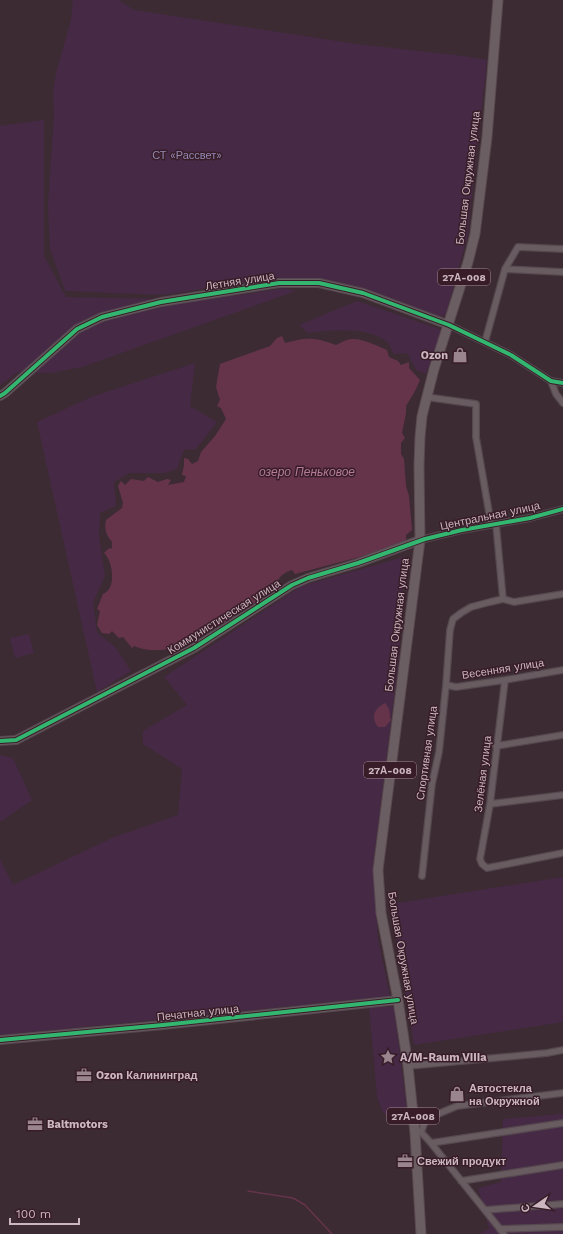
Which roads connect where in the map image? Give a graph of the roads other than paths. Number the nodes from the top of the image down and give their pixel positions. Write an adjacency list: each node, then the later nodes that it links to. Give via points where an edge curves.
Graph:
1 (498, 0): 5 (main road, Большая Окружная улица / 27А-008, via 487,137 475,234)
2 (563, 249): 3 (street, via 518,247)
3 (506, 269): 4 (street); 6 (street)
4 (563, 272)
5 (449, 325): 6 (street, Летняя улица); 9 (street, Летняя улица, via 363,293 319,284 271,284 161,302 102,317 77,329); 10 (main road, Большая Окружная улица / 27А-008)
6 (485, 342): 7 (street, Летняя улица, via 511,355)
7 (551, 381): 8 (street, Летняя улица); 11 (street)
8 (563, 383)
9 (0, 396)
10 (426, 397): 13 (street, via 476,404 476,437); 14 (main road, Большая Окружная улица / 27А-008, via 420,438)
11 (563, 403)
12 (563, 509): 13 (street, Центральная улица)
13 (493, 524): 14 (street, Центральная улица); 16 (street)
14 (420, 540): 21 (street, Коммунистическая улица, via 292,585 194,648 16,740); 27 (main road, Большая Окружная улица / 27А-008, via 378,870 381,913)
15 (563, 594): 16 (street, via 514,602)
16 (503, 599): 19 (street, Спортивная улица, via 460,612 453,619)
17 (563, 670): 18 (street, Весенняя улица)
18 (505, 680): 19 (street, Весенняя улица); 22 (street, Зелёная улица)
19 (446, 685): 26 (street, Спортивная улица)
20 (563, 735): 22 (street)
21 (0, 741)
22 (496, 746): 24 (street, Зелёная улица)
23 (563, 795): 24 (street)
24 (490, 804): 25 (street, Зелёная улица, via 480,859 487,868)
25 (563, 853)
26 (422, 876)
27 (398, 1000): 28 (street, Печатная улица, via 171,1025); 30 (main road, Большая Окружная улица / 27А-008)
28 (0, 1040)
29 (563, 1050): 30 (street)
30 (408, 1066): 33 (main road, Большая Окружная улица / 27А-008)
31 (563, 1093): 33 (street, via 456,1106 426,1119)
32 (563, 1123): 34 (street)
33 (418, 1132): 34 (street); 41 (main road, Большая Окружная улица / 27А-008)
34 (431, 1143): 36 (street)
35 (563, 1165): 36 (street)
36 (461, 1181): 38 (street)
37 (563, 1204): 38 (street)
38 (484, 1210): 40 (street)
39 (563, 1227): 40 (street)
40 (502, 1232)
41 (421, 1234)

